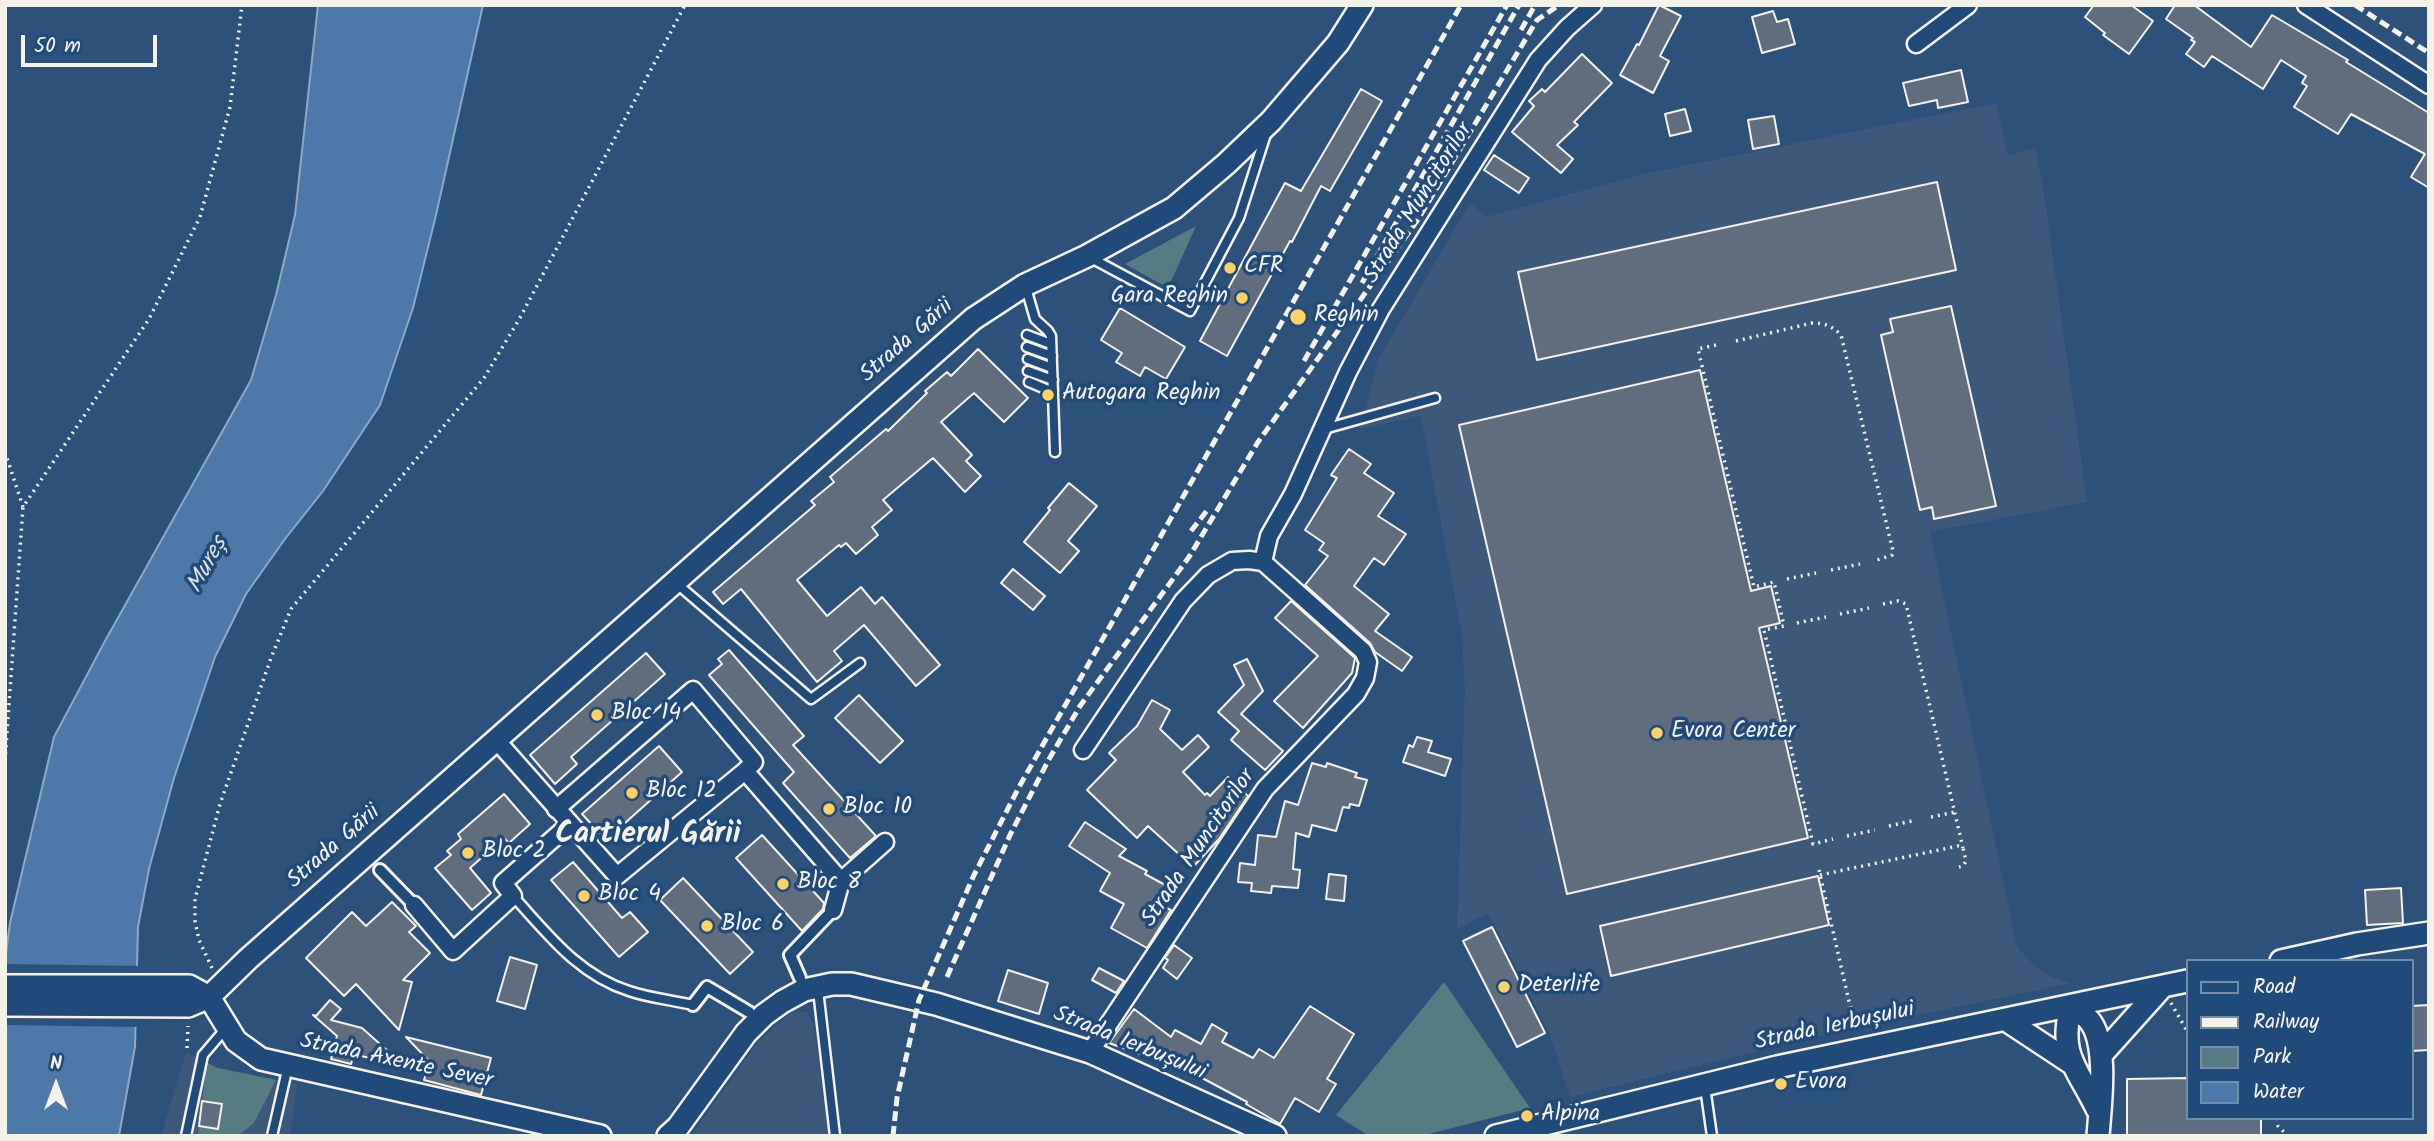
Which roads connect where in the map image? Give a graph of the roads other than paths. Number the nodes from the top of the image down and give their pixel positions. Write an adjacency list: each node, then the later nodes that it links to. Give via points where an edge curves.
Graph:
1 (1362, 5): 7 (main road, Strada Gării, via 1338,43)
2 (1593, 5): 21 (street, Strada Muncitorilor, via 1538,60 1472,164 1381,309)
3 (1968, 5): 5 (street)
4 (2306, 5): 6 (street)
5 (1916, 44)
6 (2429, 86)
7 (1271, 121): 8 (main road, Strada Gării, via 1174,208); 8 (lane, via 1239,218 1190,310)
8 (1087, 256): 9 (main road, Strada Gării)
9 (1025, 285): 11 (lane, via 1035,319 1048,331); 24 (main road, Strada Gării, via 973,319)
10 (1027, 335): 11 (lane)
11 (1051, 344): 13 (lane)
12 (1027, 347): 13 (lane)
13 (1052, 356): 15 (lane)
14 (1028, 359): 15 (lane)
15 (1052, 368): 17 (lane)
16 (1028, 371): 17 (lane)
17 (1053, 380): 19 (lane)
18 (1029, 383): 19 (lane)
19 (1053, 392): 22 (lane)
20 (1435, 398): 21 (lane)
21 (1324, 429): 23 (street, Strada Muncitorilor, via 1269,536)
22 (1055, 452)
23 (1264, 562): 27 (street, via 1232,561 1208,575 1184,601); 51 (street, Strada Muncitorilor, via 1363,651 1368,662 1365,678 1356,694 1265,789)
24 (676, 583): 25 (lane, via 811,699); 26 (main road, Strada Gării)
25 (860, 663)
26 (497, 741): 29 (street); 43 (main road, Strada Gării)
27 (1083, 750)
28 (745, 771): 29 (street, via 754,762 693,691); 30 (street, via 617,876); 33 (street)
29 (556, 809): 30 (street)
30 (570, 824): 34 (street, via 503,883)
31 (885, 842): 33 (street)
32 (380, 870): 35 (street)
33 (841, 881): 36 (street)
34 (513, 896): 35 (street, via 453,951); 46 (lane, via 564,953 591,973 628,991)
35 (414, 905)
36 (833, 910): 40 (street, via 790,955)
37 (2429, 933): 38 (main road)
38 (2290, 959)
39 (2186, 981): 42 (main road, Strada Ierbușului)
40 (809, 982): 51 (main road, Strada Ierbușului, via 851,984 919,1000); 60 (main road, via 746,1033); 61 (lane)
41 (5, 986): 45 (main road)
42 (2162, 987): 47 (main road, Strada Ierbușului); 52 (main road)
43 (216, 990): 45 (main road); 50 (main road, Strada Axente Sever)
44 (5, 1005): 45 (main road)
45 (188, 1005)
46 (693, 1005): 48 (street, via 707,987)
47 (2071, 1007): 49 (main road, Strada Ierbușului); 52 (main road, via 2090,1020); 53 (main road, via 2066,1024)
48 (749, 1013)
49 (2006, 1020): 53 (main road); 55 (main road, Strada Ierbușului)
50 (227, 1027): 54 (main road, Strada Axente Sever, via 246,1050); 57 (lane, via 203,1055)
51 (1090, 1052): 62 (main road, Strada Ierbușului)
52 (2101, 1055): 56 (main road)
53 (2071, 1063): 56 (main road)
54 (288, 1066): 58 (lane); 59 (main road, Strada Axente Sever)
55 (1704, 1084): 63 (main road, Strada Ierbușului); 64 (lane)
56 (2099, 1113): 65 (main road)
57 (186, 1136)
58 (272, 1136)
59 (600, 1136)
60 (668, 1136)
61 (835, 1136)
62 (1275, 1136)
63 (1496, 1136)
64 (1712, 1136)
65 (2098, 1136)

